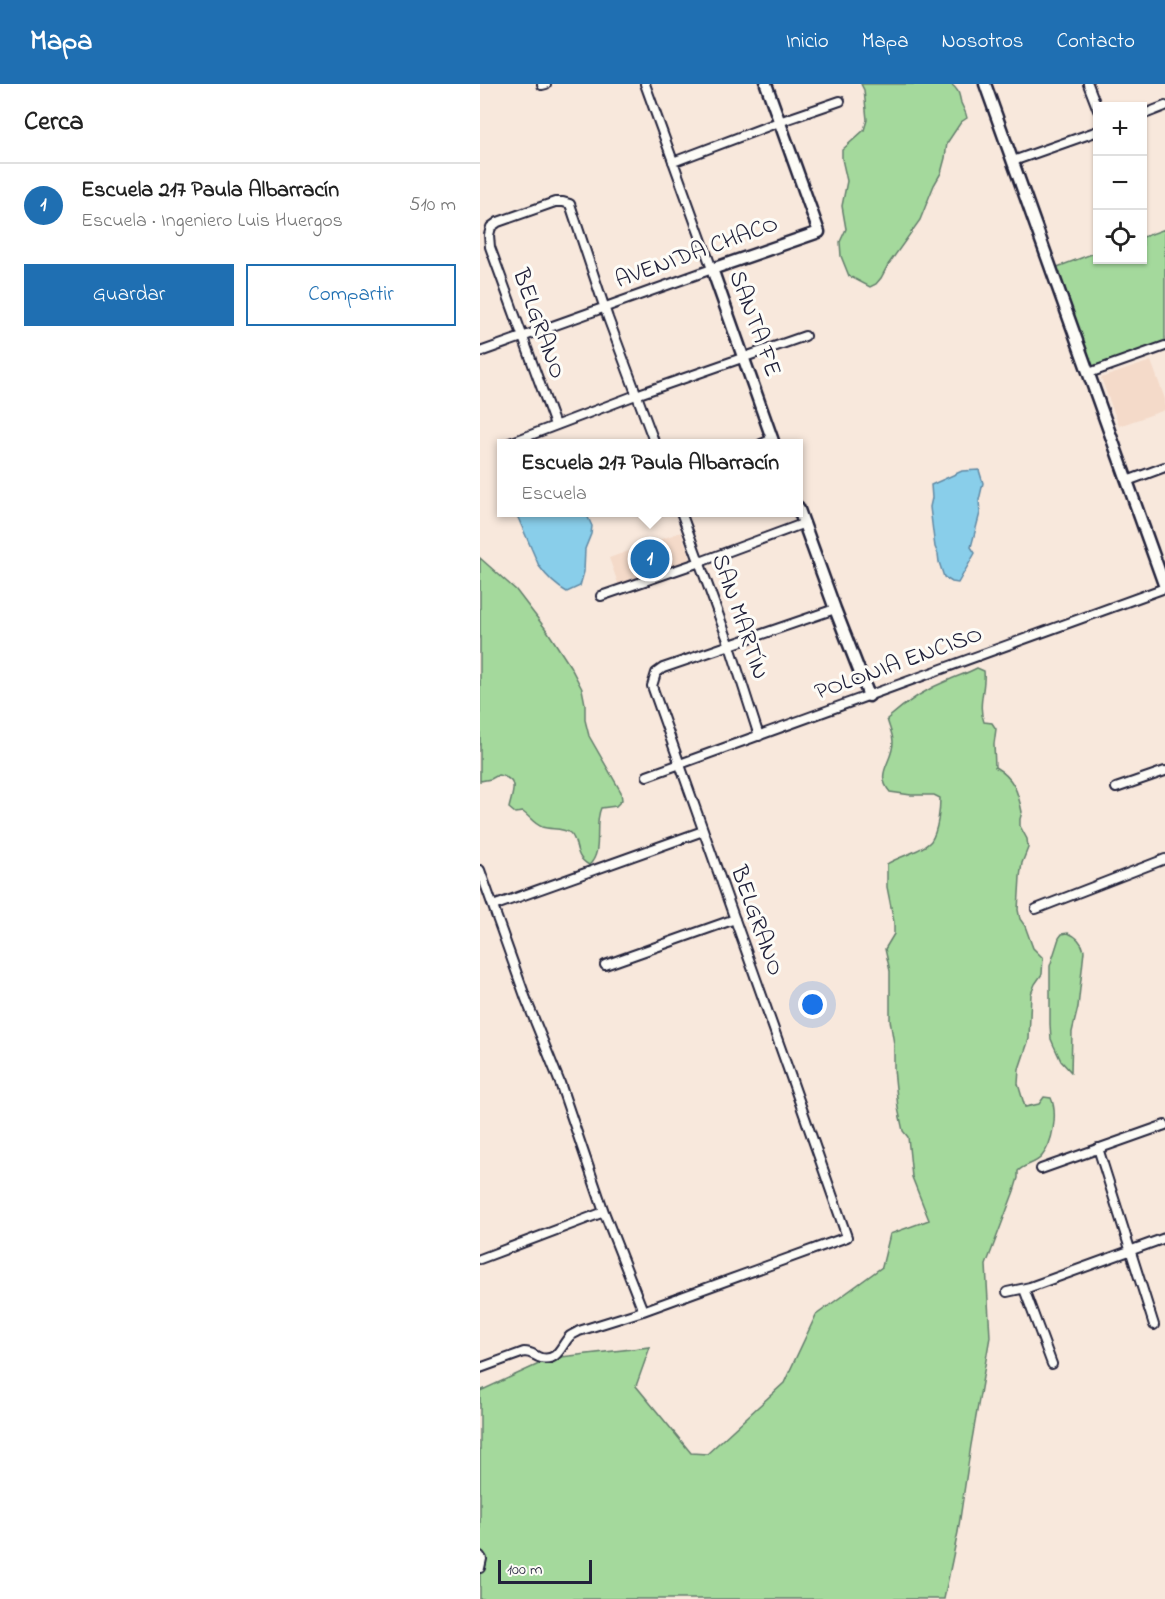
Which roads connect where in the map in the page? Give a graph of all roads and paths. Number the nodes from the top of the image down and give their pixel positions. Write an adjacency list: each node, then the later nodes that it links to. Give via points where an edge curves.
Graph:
1 (645, 84): 12 (street, SANTA FE)
2 (766, 84): 9 (main road)
3 (985, 84): 11 (main road)
4 (1088, 84): 6 (street)
5 (840, 101): 9 (street)
6 (1095, 102)
7 (1165, 106): 8 (street)
8 (1147, 113)
9 (779, 122): 12 (street); 13 (main road, AVENIDA CHACO, via 819,231)
10 (1093, 133): 11 (street)
11 (1013, 161): 20 (main road)
12 (673, 162): 13 (street, SANTA FE)
13 (712, 269): 14 (street, AVENIDA CHACO); 19 (main road, SANTA FE)
14 (605, 308): 16 (street, AVENIDA CHACO); 16 (street, BELGRANO, via 570,204 555,202 498,222 491,227 490,247); 21 (street)
15 (805, 336): 19 (street)
16 (523, 338): 18 (street, AVENIDA CHACO); 22 (street, BELGRANO)
17 (1165, 346): 20 (street)
18 (480, 352)
19 (743, 357): 21 (street); 25 (main road, SANTA FE)
20 (1089, 373): 27 (main road)
21 (636, 395): 22 (street); 24 (street)
22 (555, 425): 23 (street)
23 (520, 439)
24 (653, 439)
25 (772, 439)
26 (1165, 467): 27 (street)
27 (1127, 481): 32 (main road)
28 (683, 517): 31 (street, SAN MARTÍN)
29 (802, 517): 30 (main road)
30 (805, 523): 31 (street); 34 (main road)
31 (700, 562): 33 (street); 35 (street, SAN MARTÍN)
32 (1165, 587): 36 (street, POLONIA ENCISO)
33 (601, 596)
34 (835, 609): 35 (street); 36 (main road)
35 (730, 646): 37 (street, SAN MARTÍN); 38 (street, BELGRANO, via 656,673 652,686)
36 (869, 696): 37 (street, POLONIA ENCISO)
37 (759, 736): 38 (street, POLONIA ENCISO)
38 (680, 765): 40 (street, POLONIA ENCISO); 42 (street, BELGRANO)
39 (1165, 771): 41 (street)
40 (647, 776)
41 (1116, 788)
42 (703, 831): 45 (street); 47 (street, BELGRANO)
43 (1165, 859): 46 (street)
44 (480, 870): 45 (street)
45 (493, 906): 52 (street)
46 (1036, 909)
47 (735, 918): 48 (street); 58 (street, BELGRANO, via 847,1237)
48 (605, 965)
49 (1165, 1125): 50 (street)
50 (1098, 1148): 51 (street); 54 (street)
51 (1041, 1169)
52 (604, 1212): 55 (street); 58 (street)
53 (1165, 1238): 54 (street)
54 (1131, 1251): 56 (street); 59 (street)
55 (480, 1259)
56 (1024, 1289): 57 (street); 60 (street)
57 (1007, 1292)
58 (643, 1311): 61 (street, via 579,1331 552,1358 524,1352)
59 (1154, 1325)
60 (1052, 1364)
61 (480, 1368)
62 (480, 1556): 63 (street)
63 (480, 1568)

